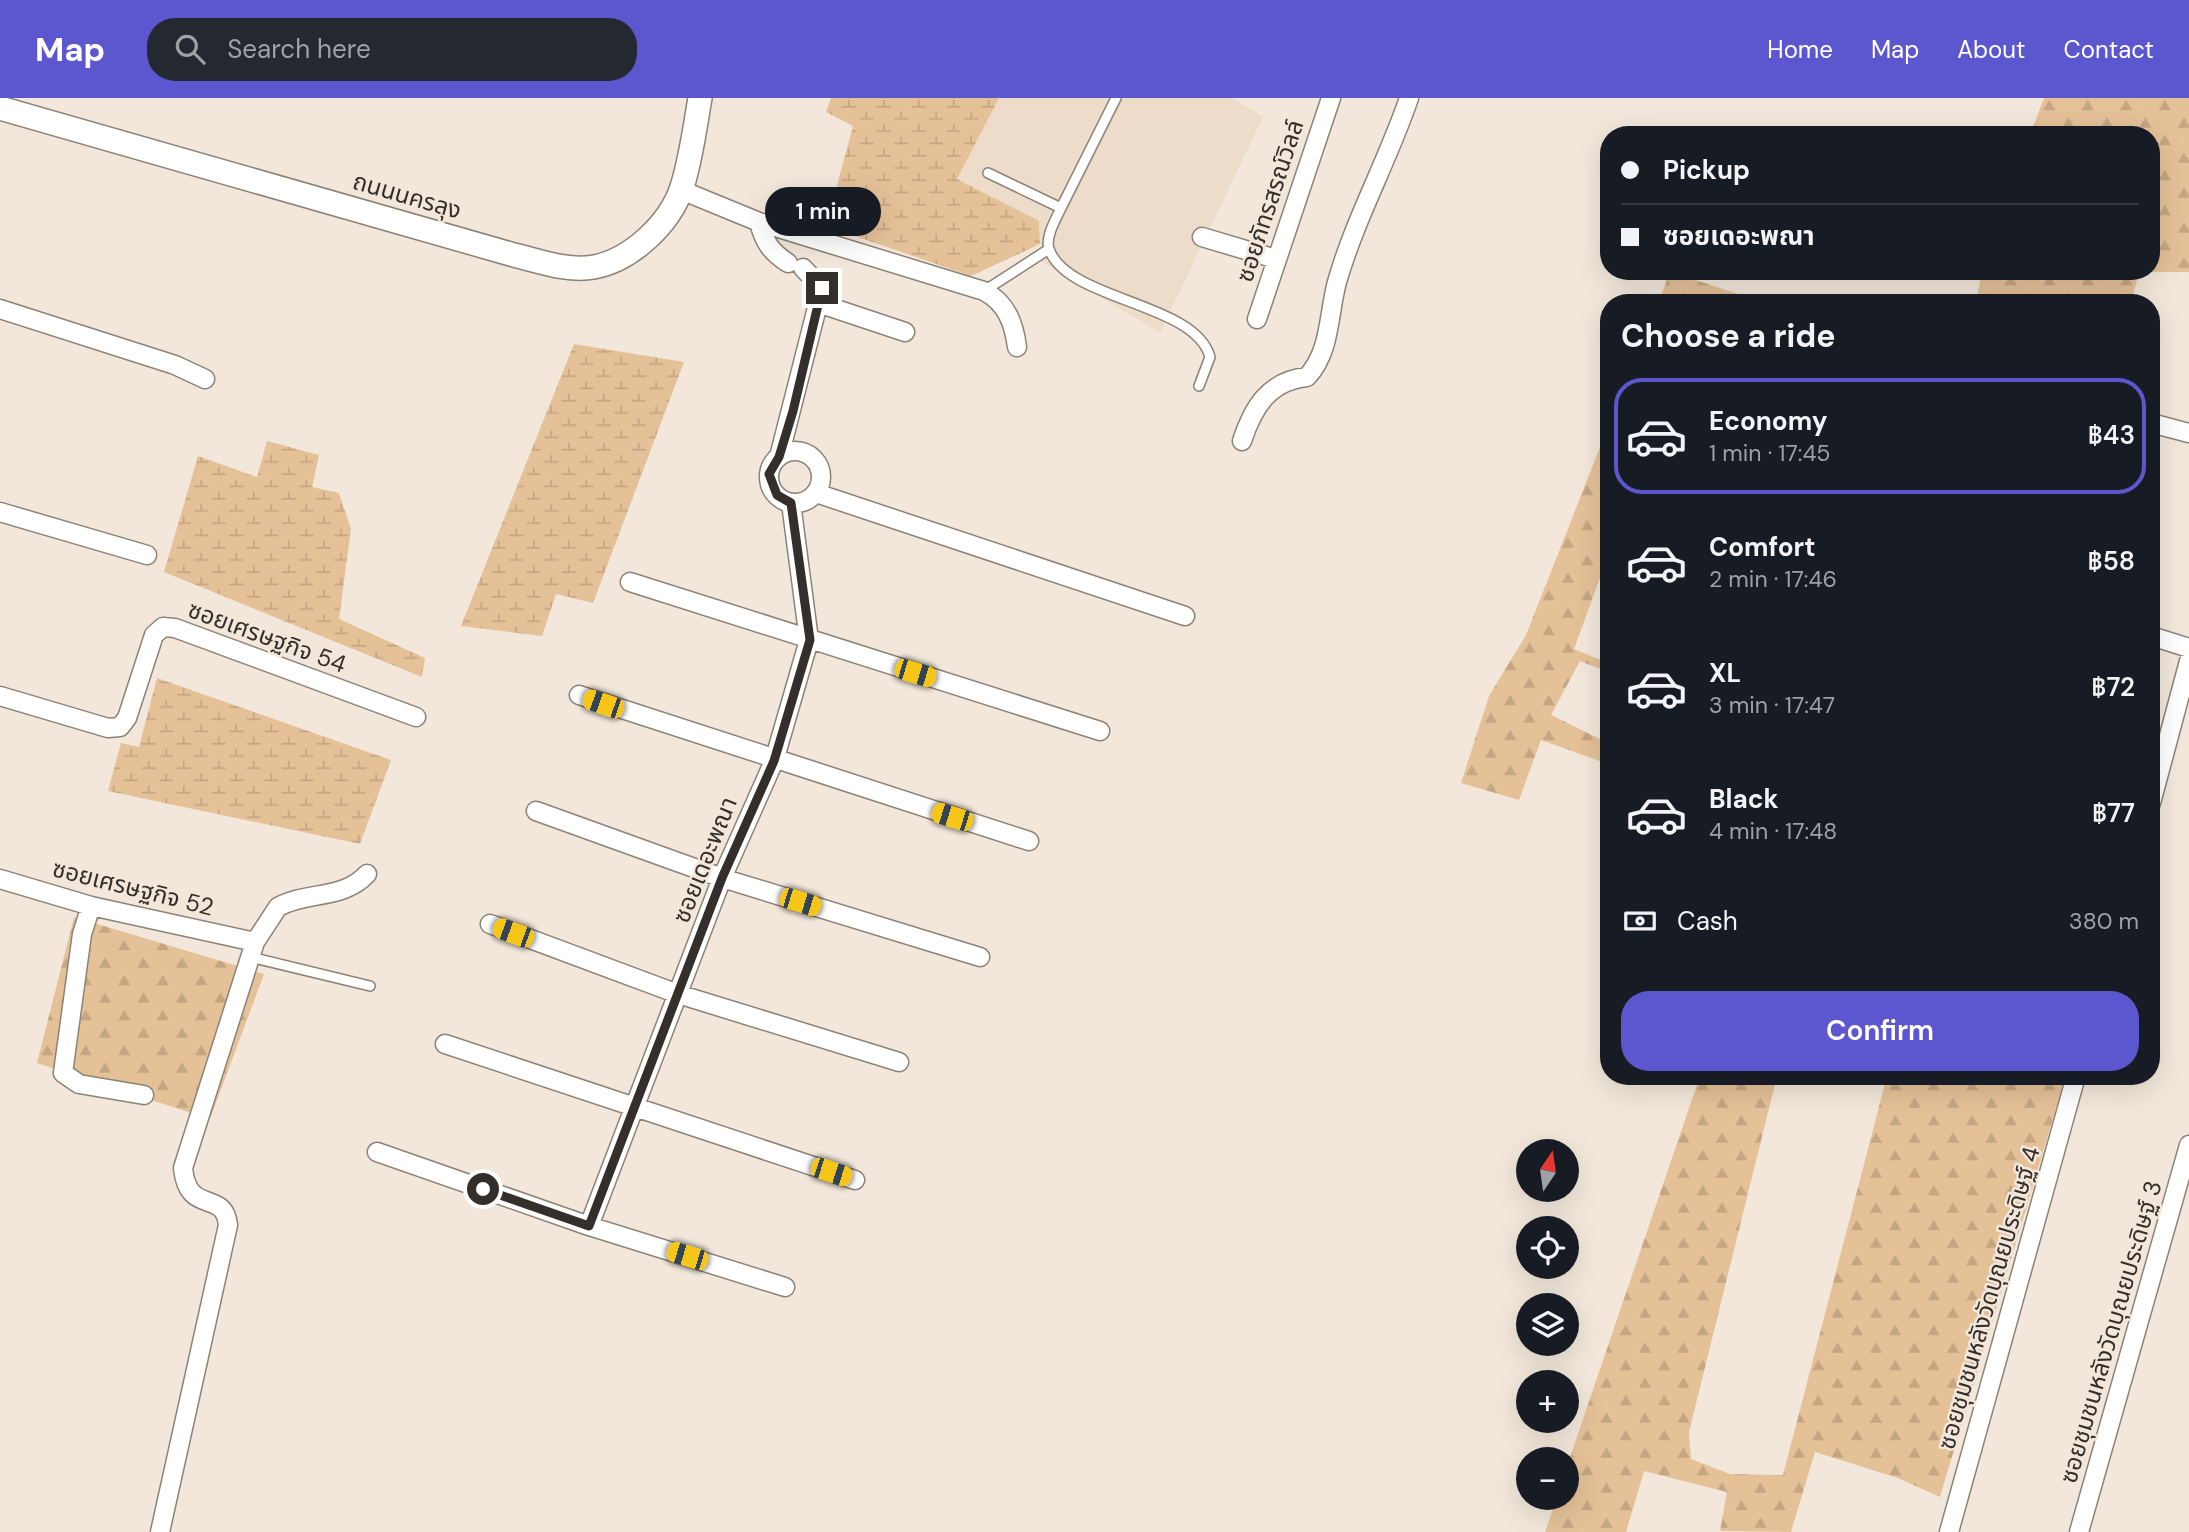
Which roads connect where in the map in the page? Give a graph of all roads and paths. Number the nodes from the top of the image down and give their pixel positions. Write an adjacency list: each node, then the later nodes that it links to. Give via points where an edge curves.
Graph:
1 (700, 98): 7 (street, ถนนนครลุง)
2 (1116, 98): 8 (lane)
3 (1331, 98): 12 (street, ซอยภัทรสรณ์วิลล์)
4 (1409, 98): 23 (street, via 1337,283 1322,358 1307,377 1296,378 1261,399)
5 (0, 108): 7 (street, ถนนนครลุง, via 568,267 593,267 628,254 658,227)
6 (988, 173): 8 (lane)
7 (681, 190): 9 (street)
8 (1061, 208): 11 (lane)
9 (759, 222): 13 (street); 14 (street, via 771,252 822,288)
10 (1202, 237): 12 (street)
11 (1049, 249): 13 (lane); 20 (lane, via 1066,270 1084,282 1179,323 1203,339 1210,357)
12 (1276, 259): 16 (street, ซอยภัทรสรณ์วิลล์)
13 (984, 291): 18 (street, via 1014,322)
14 (818, 303): 17 (street); 24 (street)
15 (0, 309): 19 (street, via 175,365)
16 (1257, 319)
17 (905, 332)
18 (1017, 347)
19 (205, 379)
20 (1199, 386)
21 (2160, 425): 22 (street)
22 (2189, 433)
23 (1242, 441)
24 (779, 457): 25 (street, via 803,452 817,461 822,477); 26 (street, via 771,467 770,481 777,495)
25 (816, 493): 26 (street); 30 (street)
26 (791, 503): 32 (street, ซอยเดอะพณา)
27 (0, 512): 28 (street)
28 (147, 555)
29 (630, 582): 32 (street)
30 (1185, 616)
31 (2160, 639): 33 (street)
32 (810, 640): 38 (street); 39 (street, ซอยเดอะพณา)
33 (2189, 648)
34 (2189, 661): 40 (street)
35 (0, 695): 37 (street, ซอยเศรษฐกิจ 54, via 108,728 120,726 127,718 155,635 163,627)
36 (579, 695): 39 (street)
37 (416, 717)
38 (1100, 731)
39 (774, 761): 42 (street); 44 (street, ซอยเดอะพณา)
40 (2160, 769)
41 (536, 810): 44 (street)
42 (1029, 841)
43 (367, 874): 48 (street, via 342,891 278,907)
44 (722, 878): 49 (street); 51 (street, ซอยเดอะพณา)
45 (0, 879): 46 (street, ซอยเศรษฐกิจ 52)
46 (91, 906): 48 (street, ซอยเศรษฐกิจ 52); 55 (street, via 82,934 63,1073 79,1084)
47 (490, 924): 51 (street)
48 (252, 950): 50 (lane); 62 (street, via 183,1168 185,1186 194,1196 221,1206 228,1225)
49 (980, 957)
50 (370, 986)
51 (678, 994): 53 (street); 56 (street, ซอยเดอะพณา)
52 (445, 1044): 56 (street)
53 (899, 1062)
54 (2074, 1085): 63 (street, ซอยชุมชนหลังวัดบุณยประดิษฐ์ 4)
55 (144, 1095)
56 (633, 1108): 59 (street); 60 (street, ซอยเดอะพณา)
57 (2189, 1145): 64 (street, ซอยชุมชนหลังวัดบุณยประดิษฐ์ 3)
58 (377, 1152): 60 (street)
59 (855, 1180)
60 (589, 1226): 61 (street)
61 (785, 1287)
62 (160, 1532)
63 (1950, 1532)
64 (2079, 1532)

